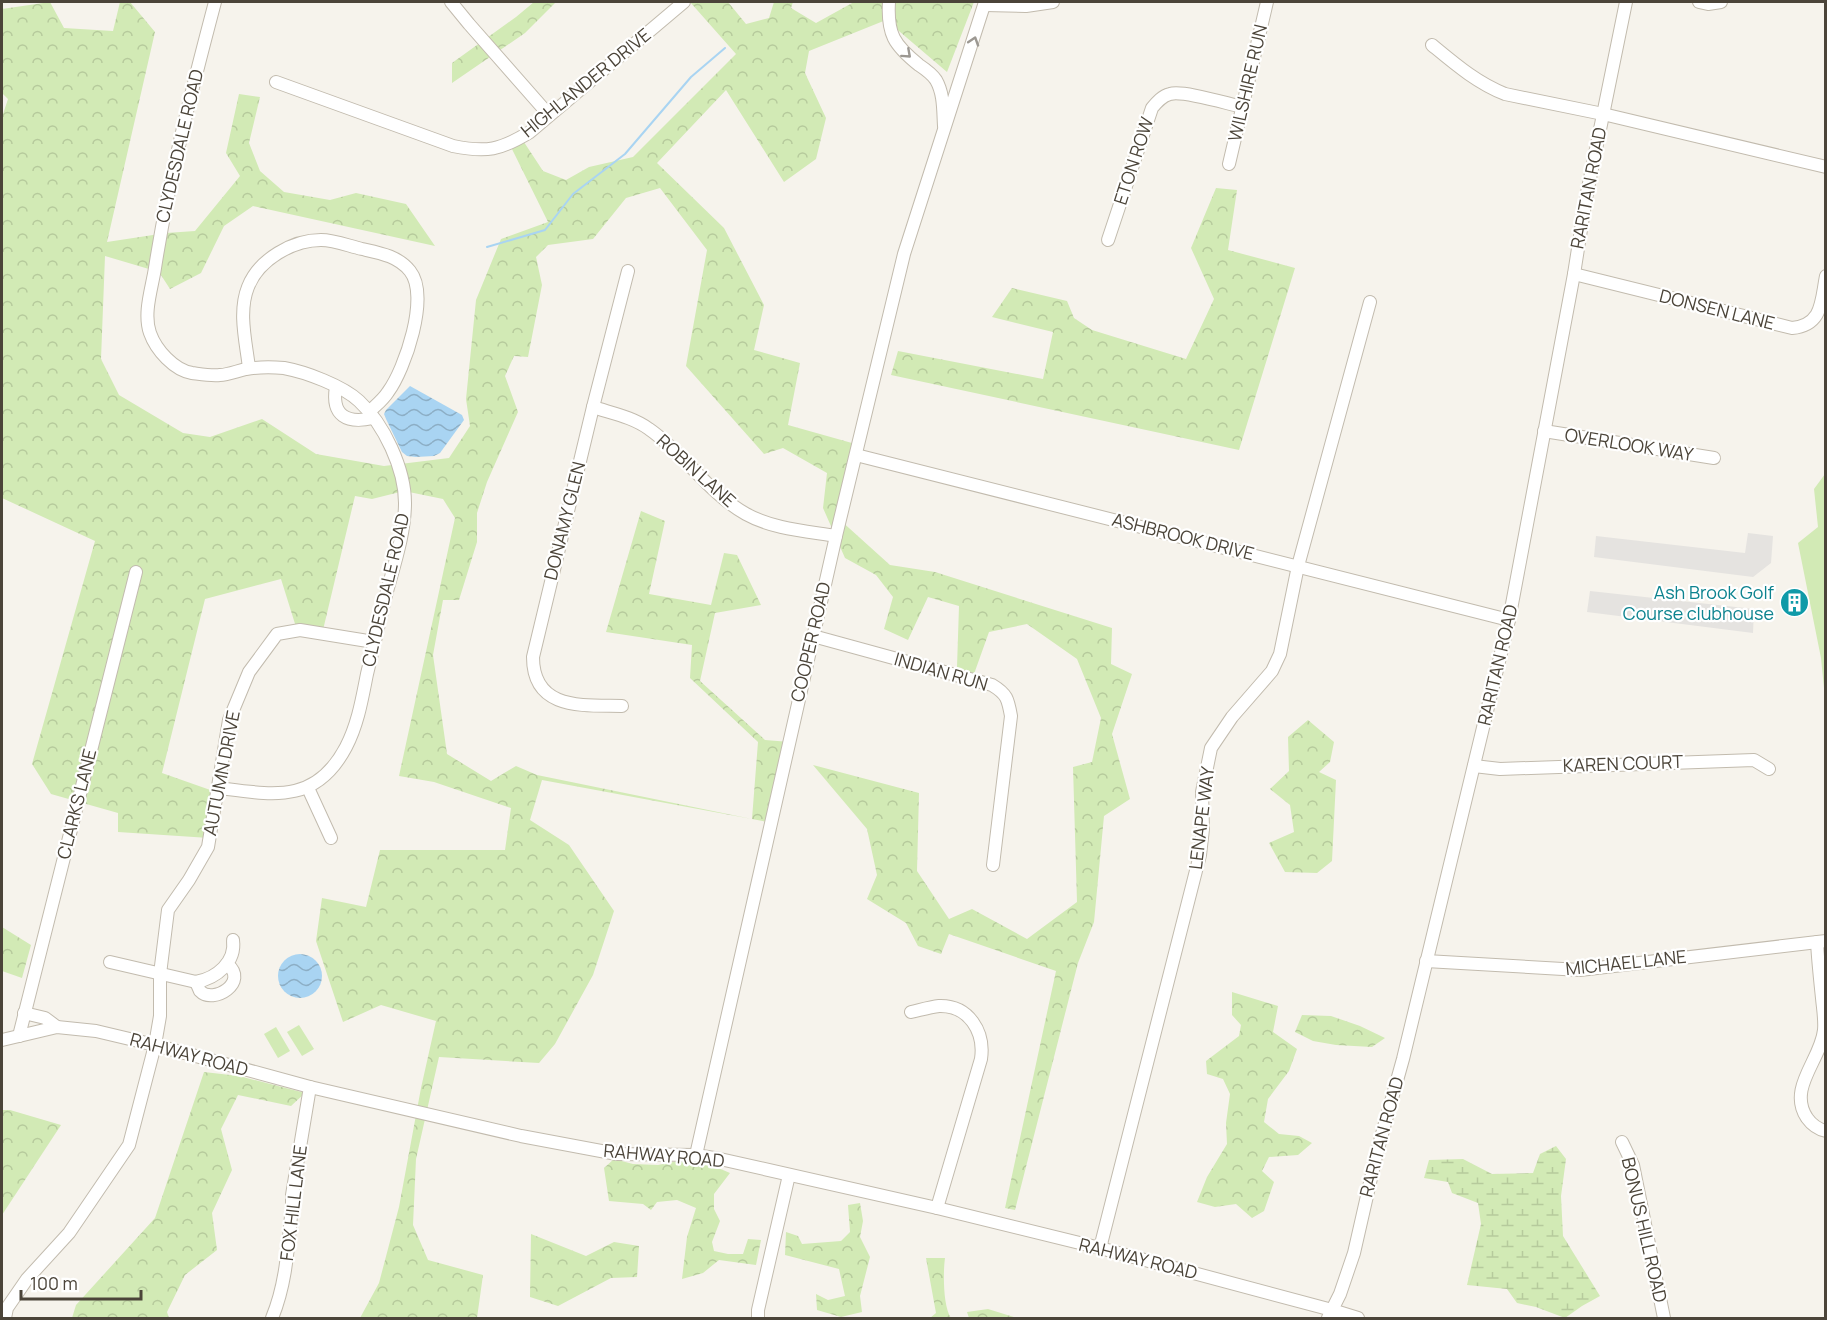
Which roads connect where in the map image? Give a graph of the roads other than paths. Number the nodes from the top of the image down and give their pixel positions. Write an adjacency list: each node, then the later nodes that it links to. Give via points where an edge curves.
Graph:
1 (215, 2): 26 (street, CLYDESDALE ROAD, via 161,228 148,316 150,333 159,349 189,373 220,375)
2 (451, 2): 17 (street)
3 (684, 2): 17 (street, HIGHLANDER DRIVE)
4 (889, 2): 13 (street, one-way to 13, via 889,25 895,42)
5 (1053, 2): 10 (street, via 1026,6)
6 (1267, 2): 15 (street, WILSHIRE RUN)
7 (1626, 2): 16 (street, RARITAN ROAD)
8 (1700, 2): 9 (street)
9 (1721, 2)
10 (985, 3): 12 (street, COOPER ROAD, one-way to 10)
11 (1432, 45): 16 (street, via 1489,88)
12 (961, 79): 13 (street); 18 (street, COOPER ROAD)
13 (936, 81): 18 (street, COOPER ROAD)
14 (276, 82): 17 (street, HIGHLANDER DRIVE, via 473,150 513,142)
15 (1244, 107): 19 (street, WILSHIRE RUN); 21 (street, ETON ROW, via 1172,93 1158,101 1152,108)
16 (1603, 114): 20 (street); 23 (street, RARITAN ROAD)
17 (549, 115)
18 (944, 133): 31 (street, COOPER ROAD, via 904,254)
19 (1229, 164)
20 (1826, 166)
21 (1108, 240)
22 (628, 271): 28 (street, DONAMY GLEN)
23 (1574, 274): 24 (street, DONSEN LANE, via 1792,328 1806,326 1815,318); 30 (street, RARITAN ROAD)
24 (1826, 276)
25 (1371, 302): 34 (street, LENAPE WAY)
26 (249, 368): 27 (street, CLYDESDALE ROAD, via 297,371); 29 (street, via 242,308 249,285 276,254 292,246 324,240 382,253 411,272 418,292 415,325 403,364)
27 (336, 387): 29 (street, CLYDESDALE ROAD, via 358,400); 29 (street, via 336,409 342,416 363,420)
28 (593, 407): 33 (street, ROBIN LANE, via 646,427 745,514 767,524); 39 (street, DONAMY GLEN, via 533,662 538,681 555,698 568,704)
29 (371, 415): 38 (street, CLYDESDALE ROAD, via 396,455 405,500 396,557)
30 (1544, 431): 32 (street, OVERLOOK WAY); 36 (street, RARITAN ROAD)
31 (856, 455): 33 (street, COOPER ROAD); 34 (street, ASHBROOK DRIVE)
32 (1714, 458)
33 (836, 536): 37 (street, COOPER ROAD)
34 (1298, 566): 36 (street, ASHBROOK DRIVE); 65 (street, LENAPE WAY, via 1280,654 1272,671 1211,748 1202,792 1200,855)
35 (136, 572): 54 (street, CLARKS LANE)
36 (1509, 620): 40 (street, RARITAN ROAD)
37 (813, 636): 45 (street, INDIAN RUN, via 992,685 1002,692 1011,716); 62 (street, COOPER ROAD)
38 (374, 642): 42 (street, AUTUMN DRIVE, via 300,630 277,634 249,672 229,720); 43 (street, CLYDESDALE ROAD, via 355,731 337,765)
39 (622, 706)
40 (1474, 766): 41 (street, KAREN COURT, via 1500,769 1754,760); 48 (street, RARITAN ROAD)
41 (1769, 769)
42 (219, 788): 43 (street, CLYDESDALE ROAD, via 283,794); 51 (street, AUTUMN DRIVE, via 208,847 168,910)
43 (308, 788): 44 (street)
44 (332, 838)
45 (993, 865)
46 (233, 940): 50 (street, via 232,957)
47 (1821, 942): 48 (street, MICHAEL LANE, via 1580,970); 60 (street, via 1824,1033 1801,1095 1807,1118)
48 (1426, 961): 66 (street, RARITAN ROAD, via 1354,1253)
49 (110, 962): 51 (street)
50 (227, 963): 52 (street, via 216,974); 52 (street, via 235,977 229,989 217,995 206,994)
51 (160, 974): 52 (street); 58 (street, AUTUMN DRIVE)
52 (196, 982)
53 (911, 1012): 64 (street, via 939,1006 956,1009 970,1019 982,1042 981,1059)
54 (24, 1013): 55 (street, via 45,1018); 56 (street, CLARKS LANE)
55 (57, 1027): 56 (street, RAHWAY ROAD); 58 (street, RAHWAY ROAD, via 96,1031)
56 (19, 1036): 57 (street, RAHWAY ROAD)
57 (2, 1041)
58 (155, 1045): 59 (street, RAHWAY ROAD); 67 (street, AUTUMN DRIVE, via 129,1144 69,1233 27,1279)
59 (310, 1087): 62 (street, RAHWAY ROAD, via 521,1137 617,1154); 68 (street, FOX HILL LANE, via 292,1195 284,1281)
60 (1826, 1131)
61 (1622, 1142): 71 (street, BONUS HILL ROAD, via 1633,1165)
62 (696, 1155): 63 (street, RAHWAY ROAD)
63 (789, 1175): 64 (street, RAHWAY ROAD); 69 (street)
64 (937, 1208): 65 (street, RAHWAY ROAD)
65 (1101, 1248): 66 (street, RAHWAY ROAD)
66 (1330, 1314): 70 (street, RAHWAY ROAD)
67 (4, 1318)
68 (272, 1318)
69 (758, 1318)
70 (1358, 1318)
71 (1664, 1318)

